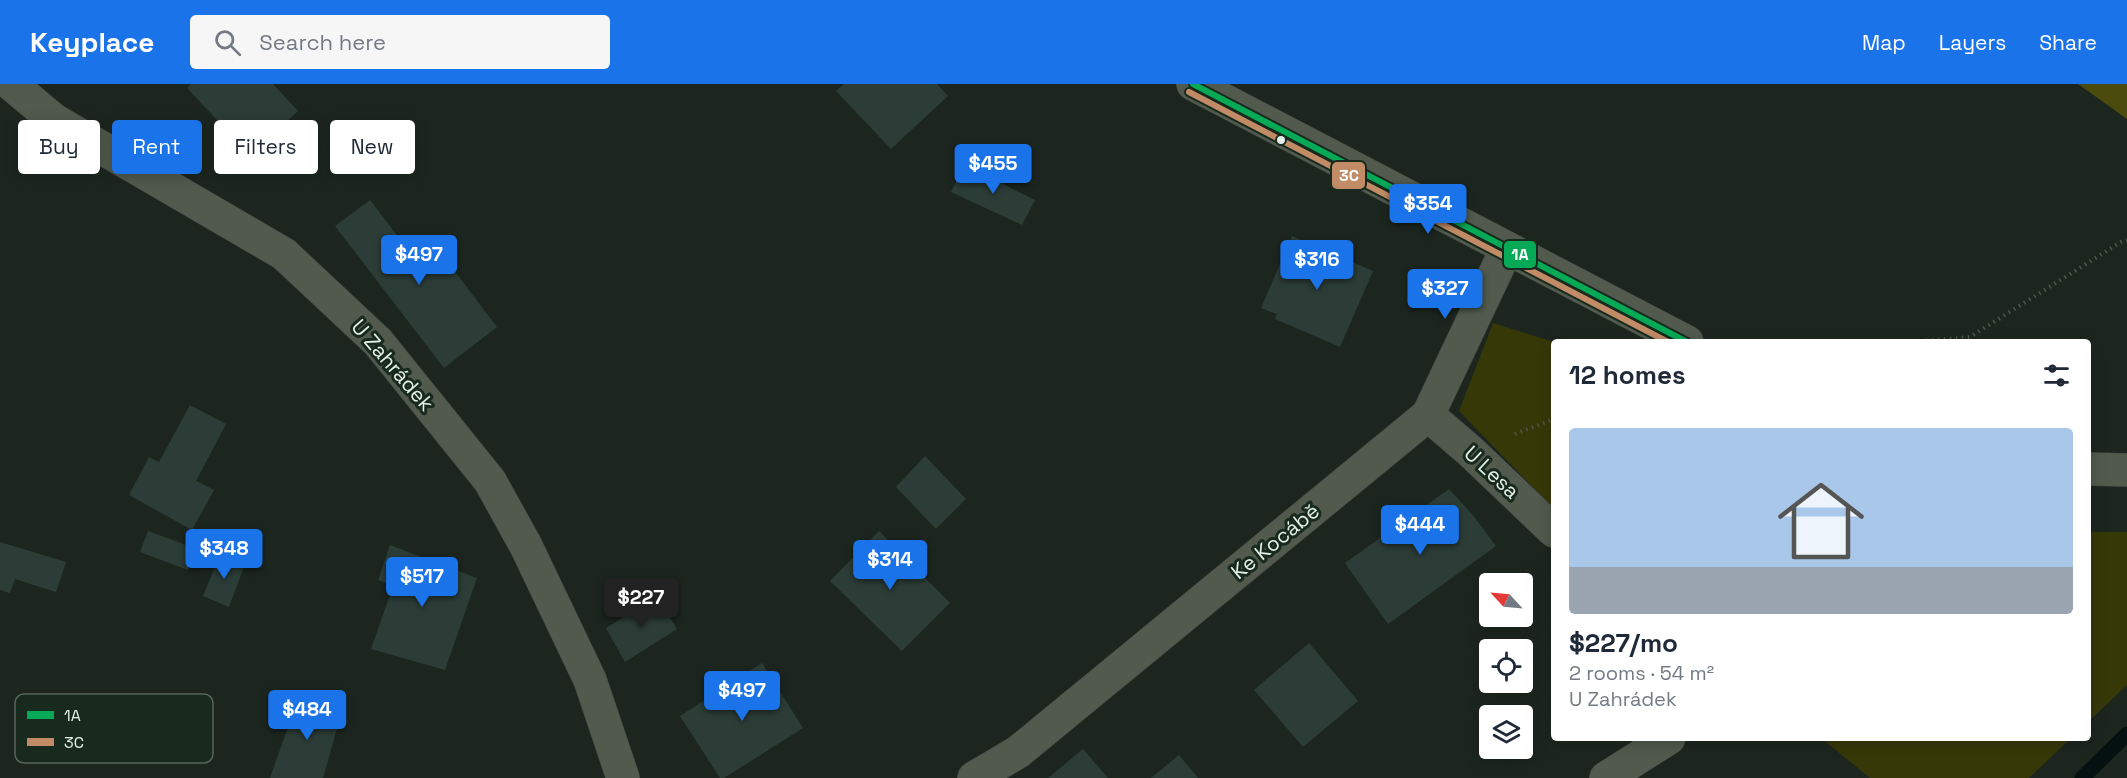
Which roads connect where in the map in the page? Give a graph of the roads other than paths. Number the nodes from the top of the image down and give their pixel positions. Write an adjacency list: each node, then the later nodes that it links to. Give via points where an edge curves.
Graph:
1 (11, 84): 10 (street, U Zahrádek, via 54,120 285,254 378,342 490,481 591,680)
2 (1193, 84): 3 (street)
3 (1507, 248): 4 (street); 5 (street, Ke Kocábě)
4 (1681, 339)
5 (1428, 415): 8 (street, U Lesa); 11 (street, Ke Kocábě, via 1018,752)
6 (2091, 469): 7 (street)
7 (2127, 470)
8 (1551, 528)
9 (1664, 741): 12 (street)
10 (623, 778)
11 (974, 778)
12 (1606, 778)

